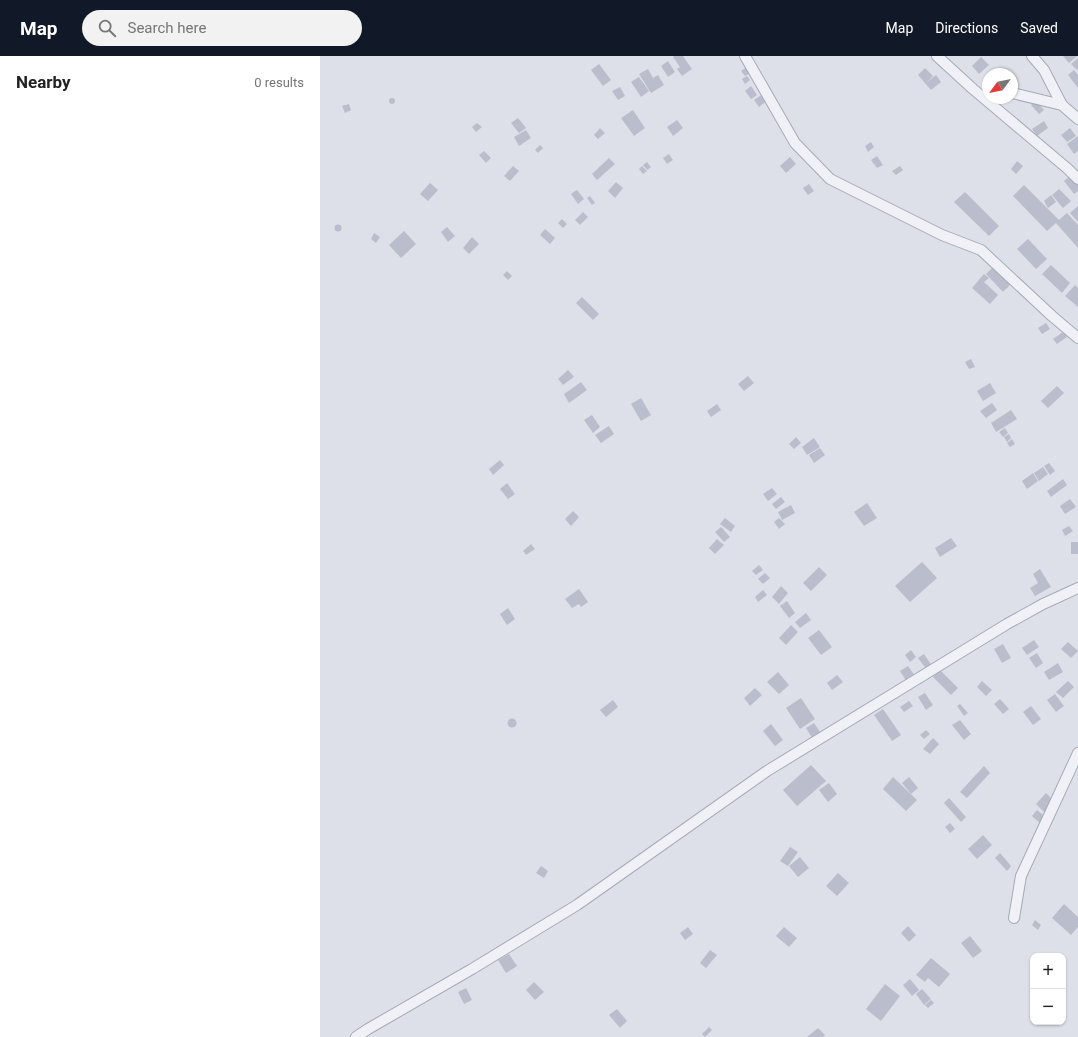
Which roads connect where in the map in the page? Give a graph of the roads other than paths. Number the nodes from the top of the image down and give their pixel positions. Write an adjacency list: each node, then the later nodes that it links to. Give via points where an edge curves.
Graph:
1 (745, 56): 10 (street, via 795,143 830,179 942,235 981,250)
2 (937, 56): 4 (street)
3 (1032, 56): 7 (street, via 1044,70)
4 (973, 89): 5 (street); 9 (street)
5 (982, 90)
6 (1018, 94): 7 (street)
7 (1062, 104): 8 (street)
8 (1078, 120)
9 (1078, 179)
10 (1078, 338)
11 (1077, 590): 14 (street, via 1043,604 1007,624 767,771 577,905)
12 (1078, 753): 13 (street, via 1021,876)
13 (1014, 918)
14 (356, 1037)

